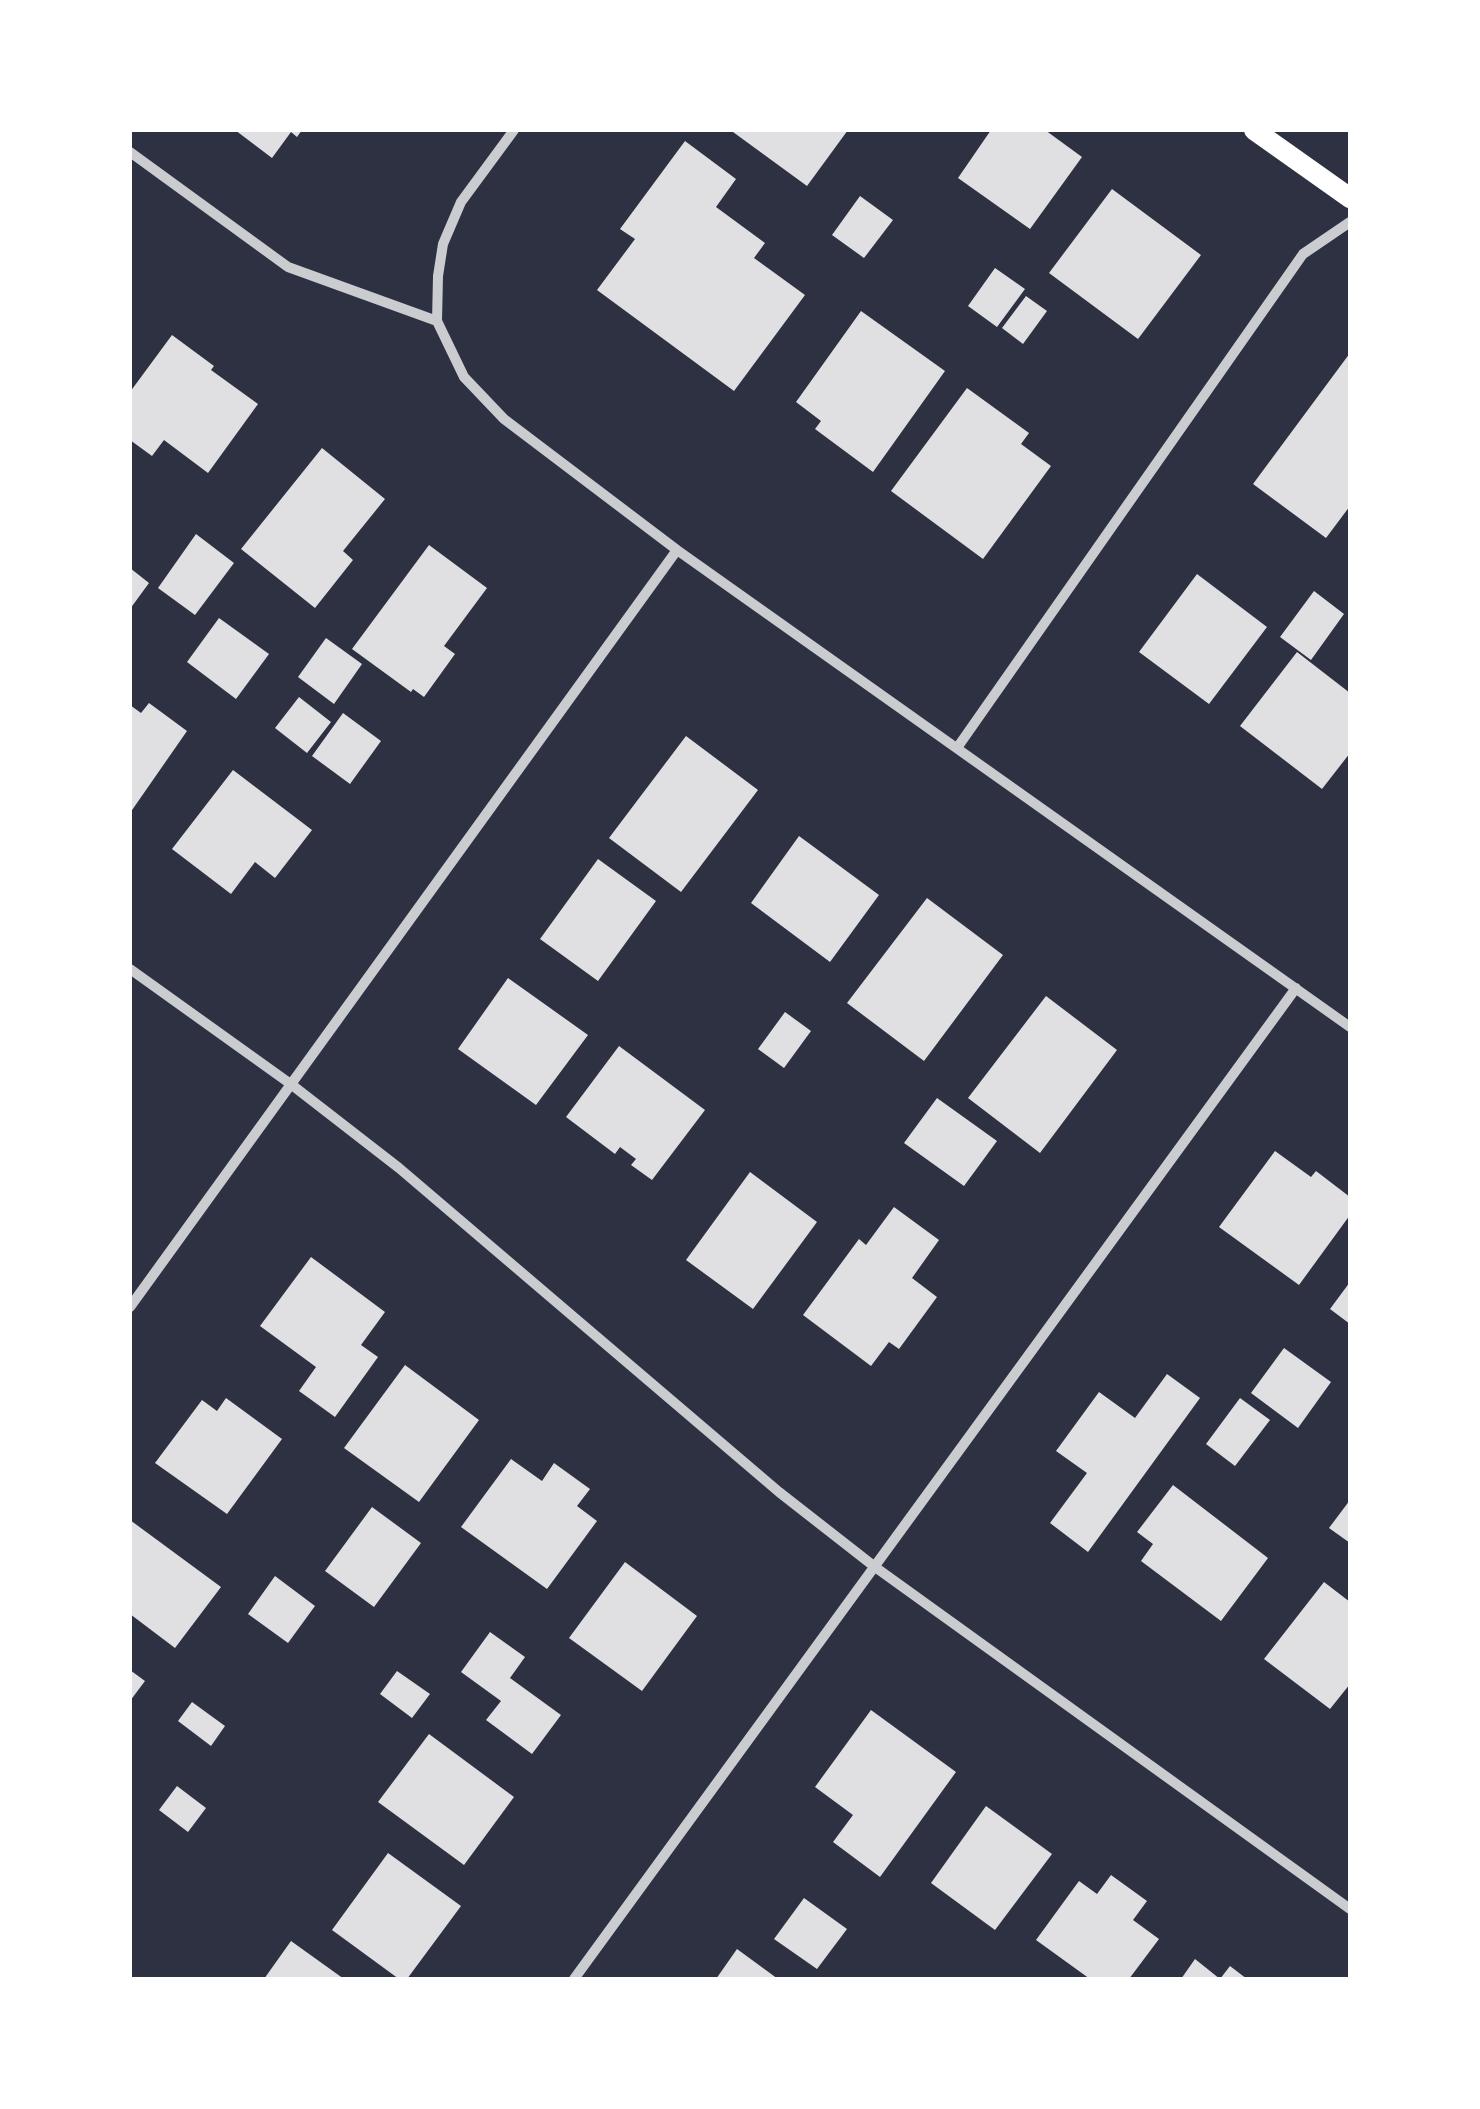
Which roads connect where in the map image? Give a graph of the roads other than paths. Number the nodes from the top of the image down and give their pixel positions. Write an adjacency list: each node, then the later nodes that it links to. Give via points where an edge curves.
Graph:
1 (514, 130): 6 (street, via 461,202 443,244)
2 (1254, 130): 4 (main road)
3 (130, 152): 6 (street, via 288,266)
4 (1350, 198)
5 (1350, 222): 8 (street, via 1303,254)
6 (437, 321): 7 (street, via 464,377 504,419)
7 (677, 550): 8 (street); 12 (street)
8 (957, 748): 10 (street)
9 (130, 969): 12 (street)
10 (1296, 988): 11 (street); 14 (street)
11 (1350, 1026)
12 (292, 1085): 13 (street); 14 (street)
13 (130, 1307)
14 (874, 1567): 15 (street); 16 (street)
15 (1350, 1908)
16 (574, 1979)

